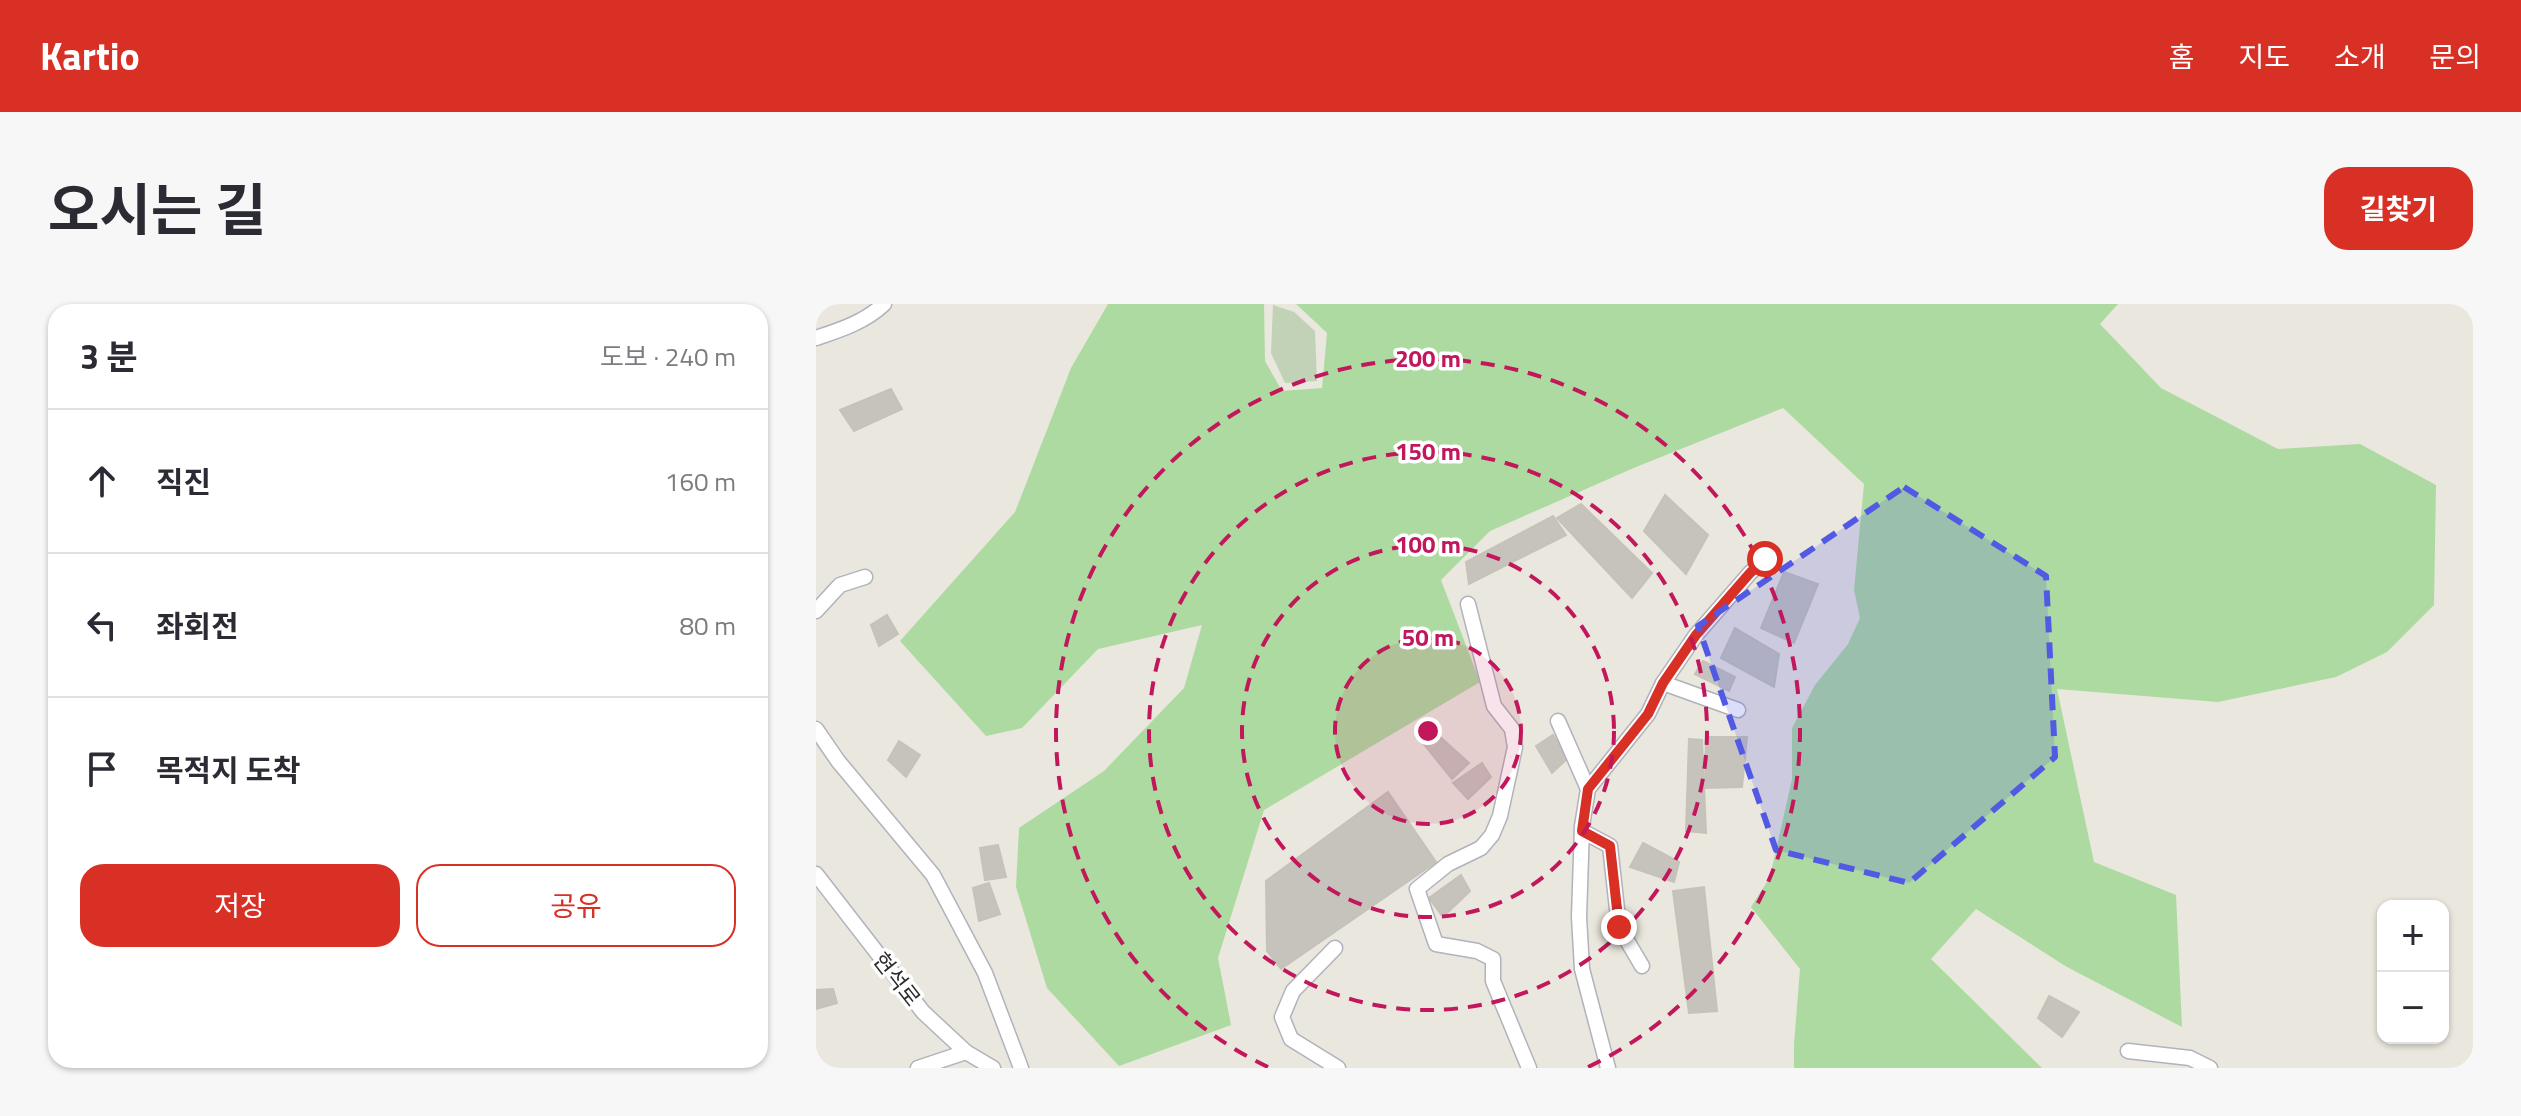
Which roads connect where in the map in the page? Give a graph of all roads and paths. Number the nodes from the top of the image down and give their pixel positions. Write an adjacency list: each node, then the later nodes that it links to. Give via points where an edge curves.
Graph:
1 (884, 304): 2 (street, via 874,314)
2 (816, 338)
3 (1765, 559): 7 (street, via 1696,635)
4 (865, 577): 6 (street, via 840,585)
5 (1468, 604): 22 (street, via 1494,706 1512,729 1515,747 1492,835 1481,848 1448,864 1417,889 1436,944 1493,959 1493,981)
6 (816, 611)
7 (1663, 683): 8 (street); 11 (street, via 1648,714)
8 (1738, 710)
9 (1558, 721): 11 (street)
10 (816, 729): 20 (street, via 933,875 985,973)
11 (1588, 789): 12 (street)
12 (1582, 831): 15 (street, via 1610,846 1619,927); 23 (street, via 1582,969)
13 (816, 874): 17 (street, 현석로, via 923,1012)
14 (1335, 948): 21 (street, via 1293,991 1282,1017 1291,1039)
15 (1642, 966)
16 (2128, 1051): 24 (street, via 2190,1058)
17 (966, 1052): 18 (street); 19 (street, 현석로)
18 (918, 1068)
19 (993, 1068)
20 (1021, 1068)
21 (1338, 1068)
22 (1529, 1068)
23 (1608, 1068)
24 (2210, 1068)

